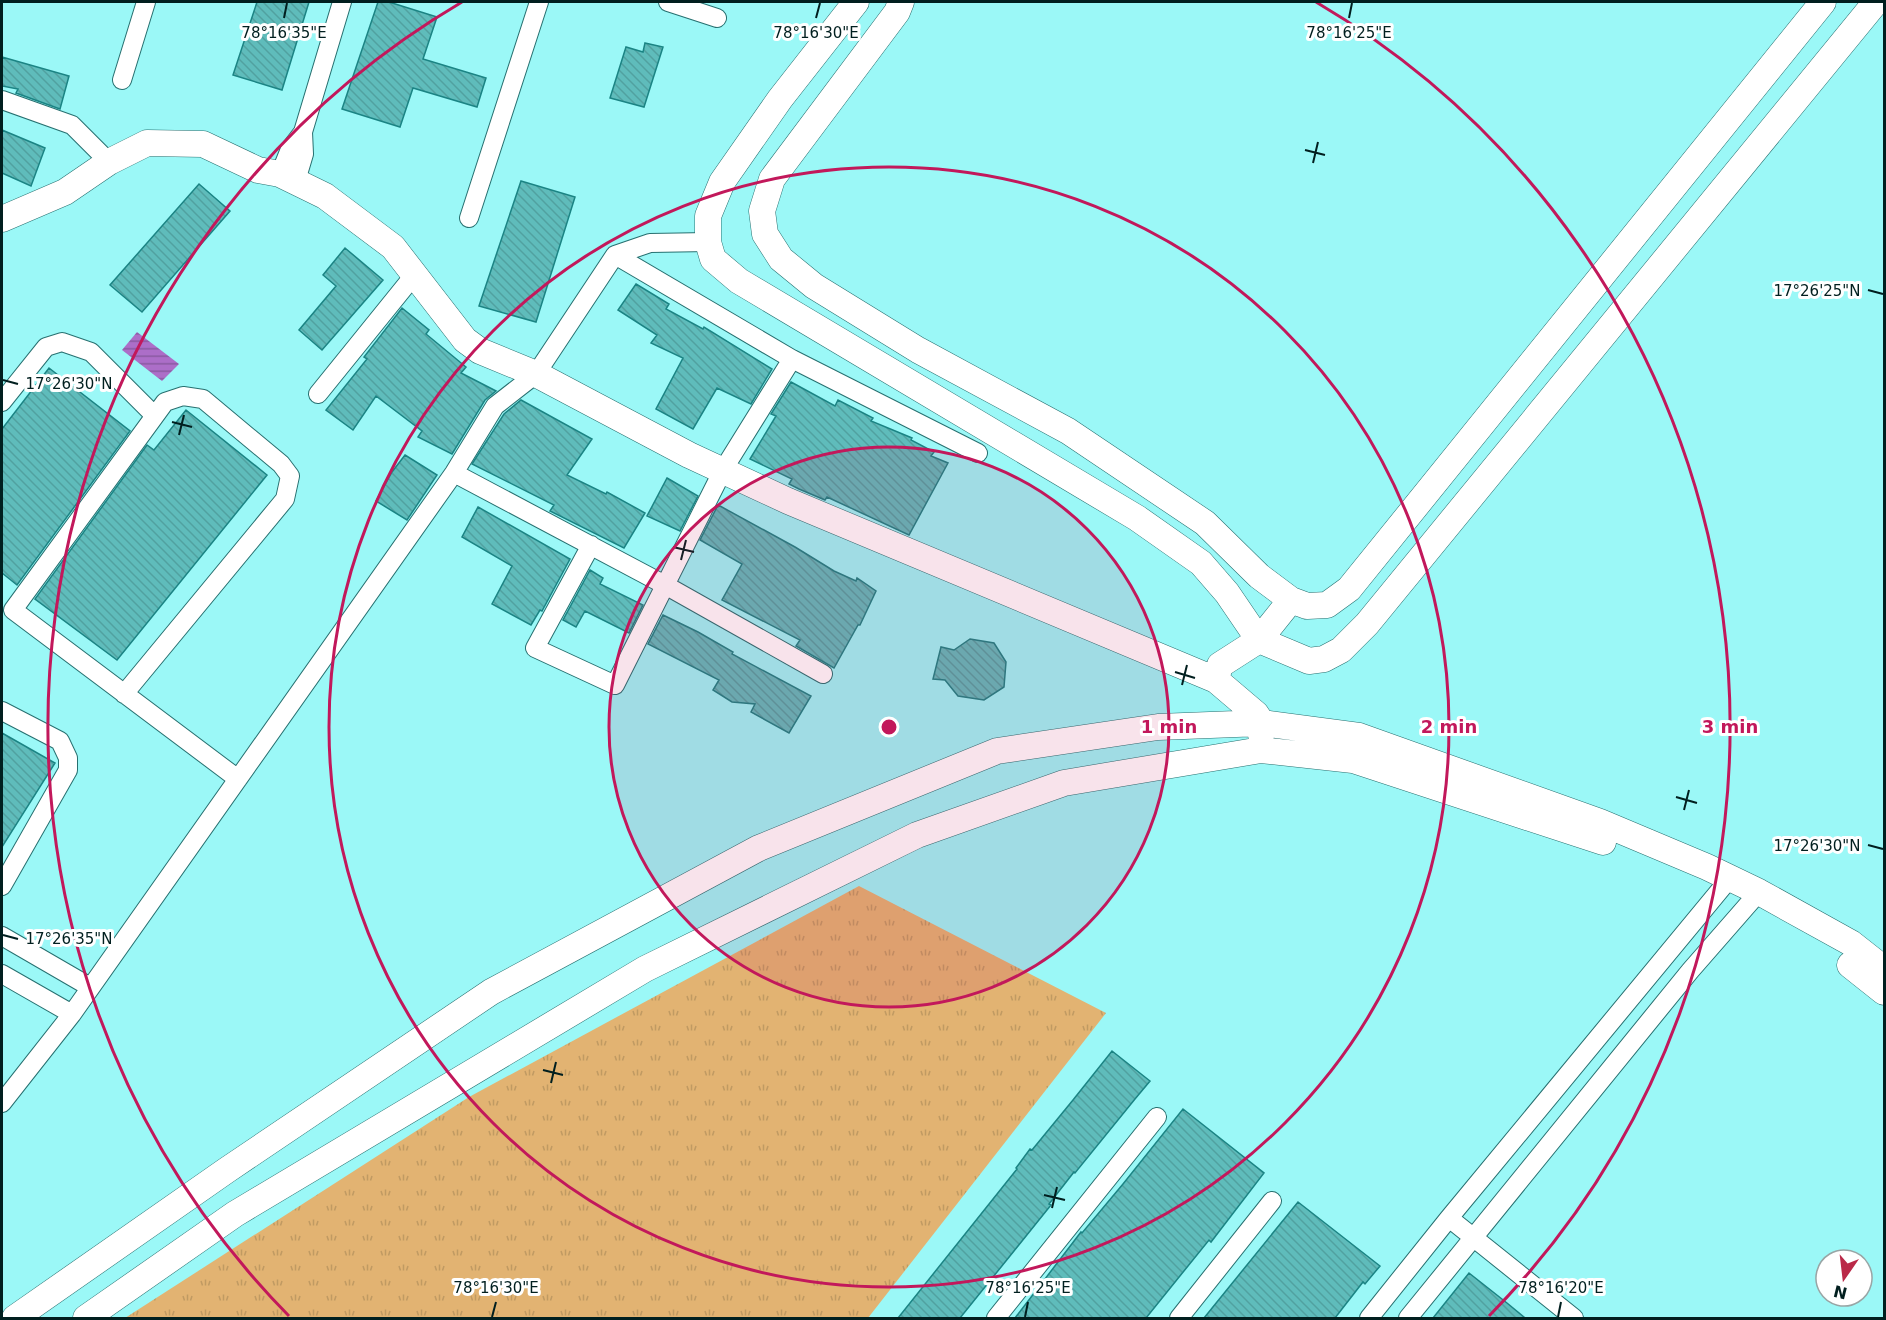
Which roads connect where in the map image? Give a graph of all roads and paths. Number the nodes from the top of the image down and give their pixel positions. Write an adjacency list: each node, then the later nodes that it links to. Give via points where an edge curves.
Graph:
1 (146, 2): 10 (street)
2 (342, 2): 13 (street, via 303,132 304,154)
3 (539, 2): 14 (street)
4 (668, 2): 9 (street)
5 (856, 2): 16 (street, via 780,99 722,182 708,216)
6 (901, 2): 29 (street, via 772,179 762,211 765,234 781,259 814,286 918,350 1068,431 1205,523 1259,576)
7 (1823, 2): 29 (street, via 1349,589 1327,605 1307,606)
8 (1876, 2): 31 (street, via 1341,650 1309,661)
9 (717, 18)
10 (122, 80)
11 (2, 100): 12 (street, via 72,125)
12 (109, 162): 13 (street, via 147,143 203,144 258,170); 15 (street, via 65,192)
13 (288, 178): 18 (street, via 325,196 393,247)
14 (469, 218)
15 (2, 219)
16 (708, 242): 17 (street, via 650,243); 31 (street, via 713,259 739,281 1137,518 1201,562)
17 (615, 255): 19 (street); 20 (street)
18 (415, 274): 20 (street, via 465,340 480,351); 21 (street)
19 (792, 359): 24 (street); 25 (street)
20 (536, 374): 25 (street); 26 (street, via 495,406)
21 (318, 394)
22 (2, 402): 23 (street, via 46,347 62,342 91,352)
23 (154, 416): 30 (street); 34 (street, via 165,402 183,396 203,399 281,464 290,476 285,499)
24 (978, 453)
25 (723, 470): 28 (street); 33 (street, via 788,501)
26 (454, 473): 27 (street); 38 (street)
27 (591, 545): 28 (street); 28 (street, via 536,648 615,685)
28 (665, 585): 32 (street)
29 (1292, 600): 31 (street)
30 (7, 615): 34 (street)
31 (1259, 640): 33 (street, via 1221,665)
32 (823, 674)
33 (1216, 680): 36 (street)
34 (124, 694): 38 (street)
35 (2, 711): 40 (street, via 60,741 68,758 68,770)
36 (1262, 723): 37 (street); 39 (street, via 1359,736 1654,844); 53 (street, via 1158,728 997,751 759,848 491,992)
37 (1261, 750): 39 (street, via 1353,760); 54 (street, via 1064,783 917,835 645,969 235,1214)
38 (238, 779): 45 (street)
39 (1724, 885): 41 (street); 51 (street)
40 (2, 886)
41 (1753, 899): 43 (street, via 1851,943); 46 (street); 52 (street)
42 (2, 936): 45 (street)
43 (1884, 969)
44 (2, 974): 47 (street)
45 (90, 987): 47 (street)
46 (1884, 992)
47 (72, 1014): 48 (street)
48 (2, 1102)
49 (1157, 1117): 55 (street)
50 (1272, 1202): 56 (street)
51 (1449, 1218): 52 (street); 57 (street)
52 (1473, 1238): 58 (street); 59 (street)
53 (15, 1318)
54 (86, 1318)
55 (996, 1318)
56 (1179, 1318)
57 (1369, 1318)
58 (1408, 1318)
59 (1574, 1318)

